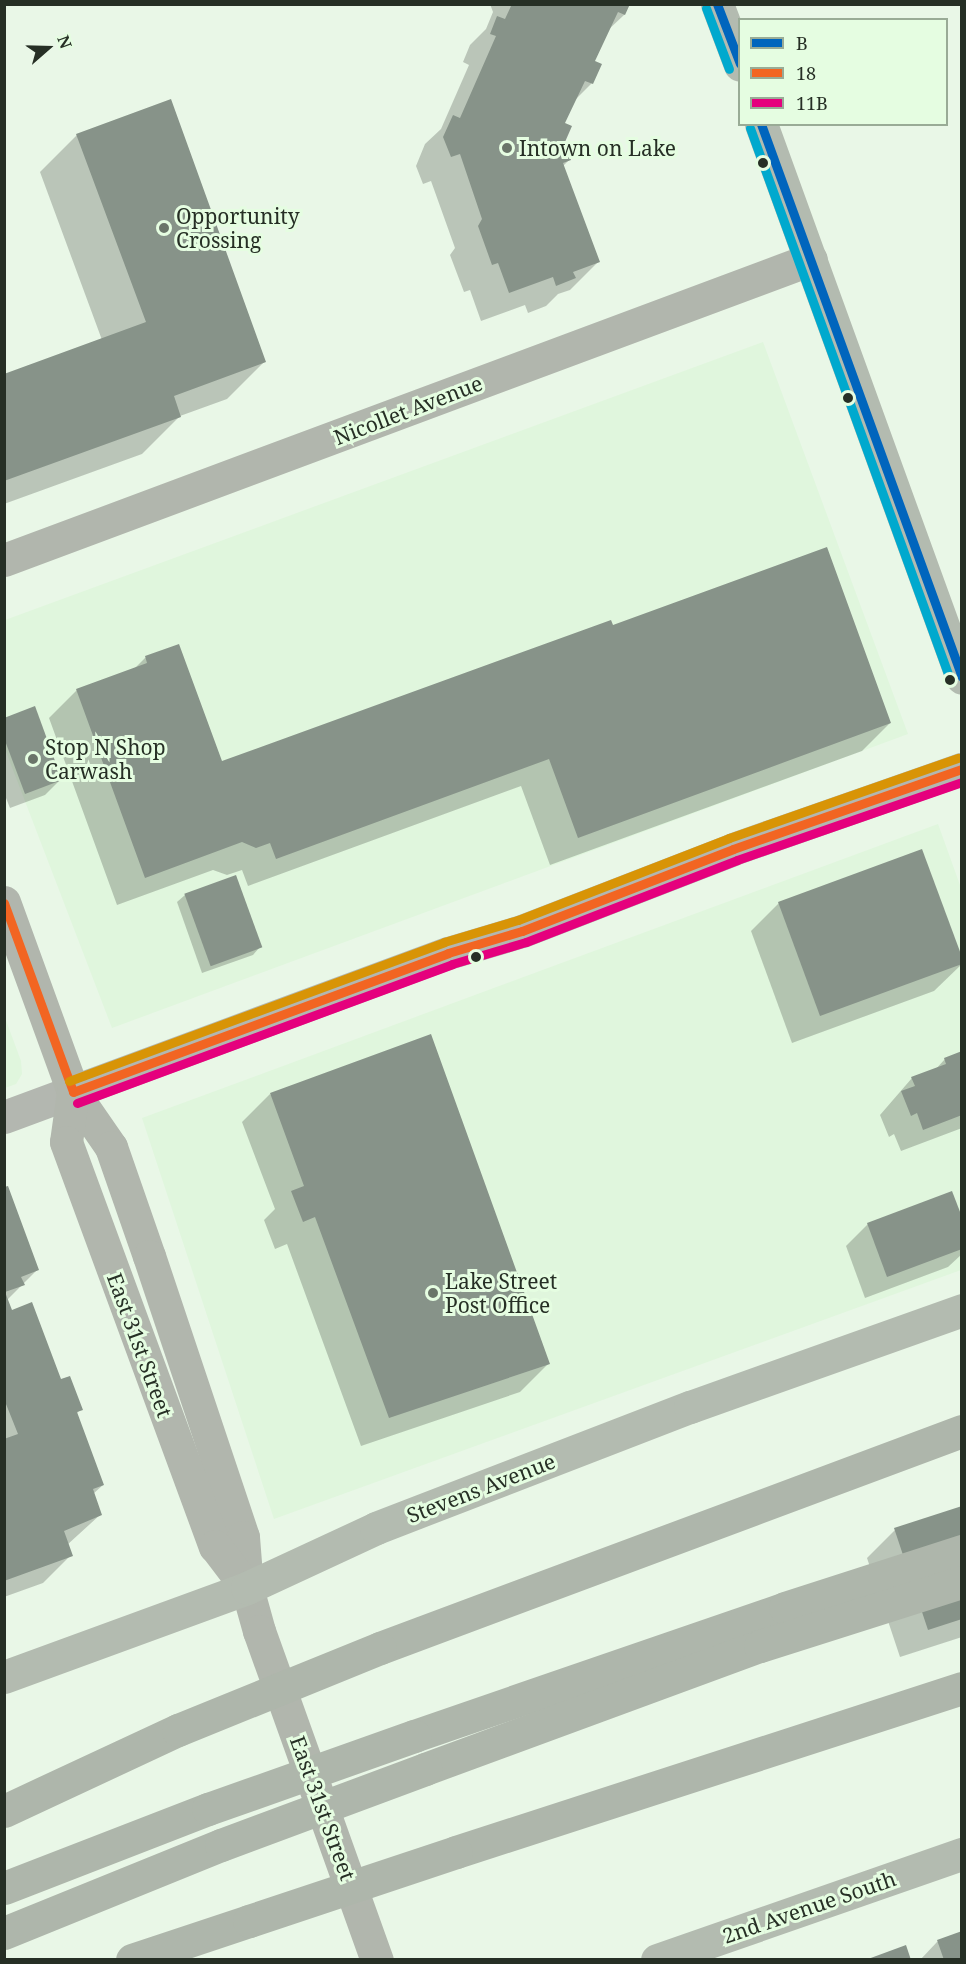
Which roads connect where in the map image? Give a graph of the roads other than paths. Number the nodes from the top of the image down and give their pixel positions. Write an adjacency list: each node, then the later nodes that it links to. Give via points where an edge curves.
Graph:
1 (717, 4): 2 (main road)
2 (738, 60)
3 (762, 126): 4 (main road)
4 (810, 259): 5 (street, Nicollet Avenue); 6 (main road)
5 (4, 560)
6 (962, 678)
7 (962, 769): 9 (street, via 733,849 522,931 448,953)
8 (4, 902): 9 (street, East 31st Street)
9 (73, 1092): 10 (street); 15 (street, East 31st Street, via 111,1147 243,1537)
10 (4, 1117)
11 (962, 1310): 15 (main road, Stevens Avenue, via 690,1407 376,1528)
12 (962, 1431): 18 (highway, bridge, via 380,1648 178,1730)
13 (962, 1551): 20 (highway, bridge, via 414,1736 208,1809)
14 (962, 1582): 21 (highway, bridge, via 760,1646 425,1768)
15 (247, 1588): 16 (main road, Stevens Avenue); 23 (street, East 31st Street, via 262,1642)
16 (4, 1677)
17 (962, 1688): 22 (highway, bridge)
18 (4, 1811)
19 (962, 1854): 24 (main road, 2nd Avenue South)
20 (4, 1888)
21 (4, 1933)
22 (132, 1959)
23 (377, 1959)
24 (657, 1959)

